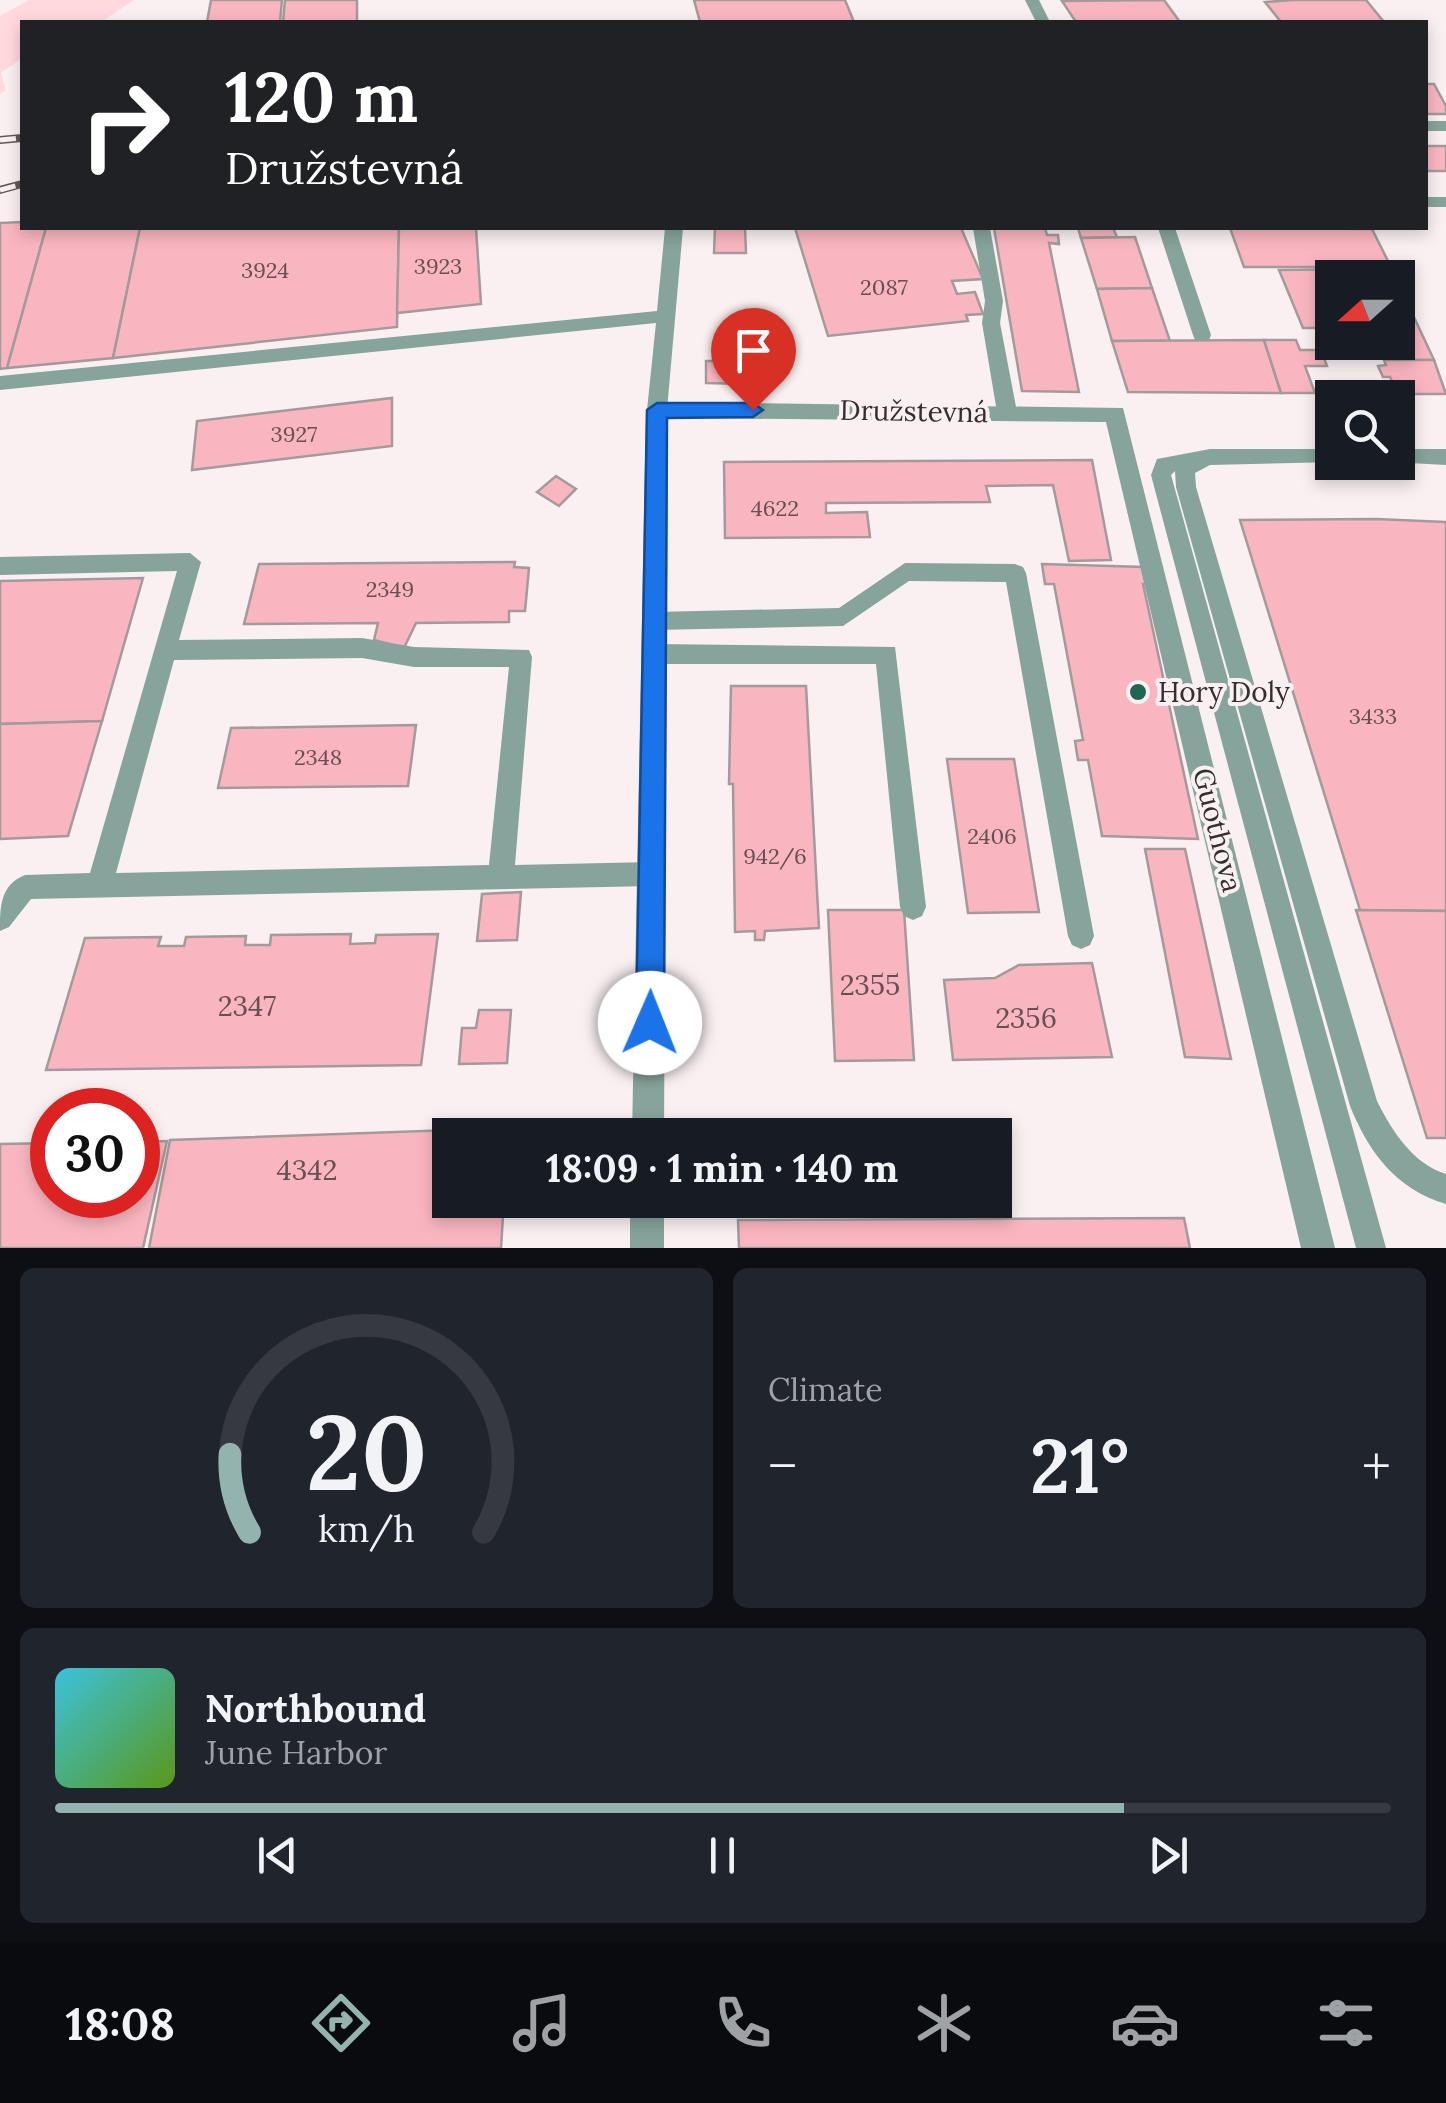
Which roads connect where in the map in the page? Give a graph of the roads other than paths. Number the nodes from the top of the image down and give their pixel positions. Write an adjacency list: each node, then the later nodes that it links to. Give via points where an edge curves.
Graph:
1 (674, 230): 4 (lane)
2 (981, 230): 8 (lane)
3 (1167, 230): 5 (lane)
4 (666, 316): 6 (lane); 7 (lane)
5 (1202, 335)
6 (0, 383)
7 (657, 410): 8 (street, Družstevná); 15 (street)
8 (1007, 412): 9 (street, Družstevná)
9 (1115, 414): 30 (street, Guothova)
10 (1315, 457): 13 (lane)
11 (1415, 457): 12 (lane)
12 (1446, 457)
13 (1193, 461): 24 (lane, via 1164,464 1161,475); 25 (lane, via 1185,471 1186,486)
14 (0, 566): 16 (lane, via 190,562)
15 (654, 620): 17 (street); 23 (lane, via 842,618 905,572 1015,573)
16 (165, 650): 19 (lane, via 362,648 414,657 521,657); 20 (lane)
17 (654, 654): 18 (street); 21 (lane, via 887,654)
18 (652, 874): 19 (lane); 26 (street)
19 (501, 877): 20 (lane)
20 (99, 886): 22 (lane, via 26,887)
21 (913, 907)
22 (0, 918)
23 (1082, 936)
24 (1332, 1105): 25 (lane); 31 (lane)
25 (1364, 1106): 27 (lane, via 1394,1155 1415,1175)
26 (648, 1118)
27 (1446, 1189)
28 (647, 1218): 29 (street)
29 (647, 1248)
30 (1318, 1248)
31 (1371, 1248)

